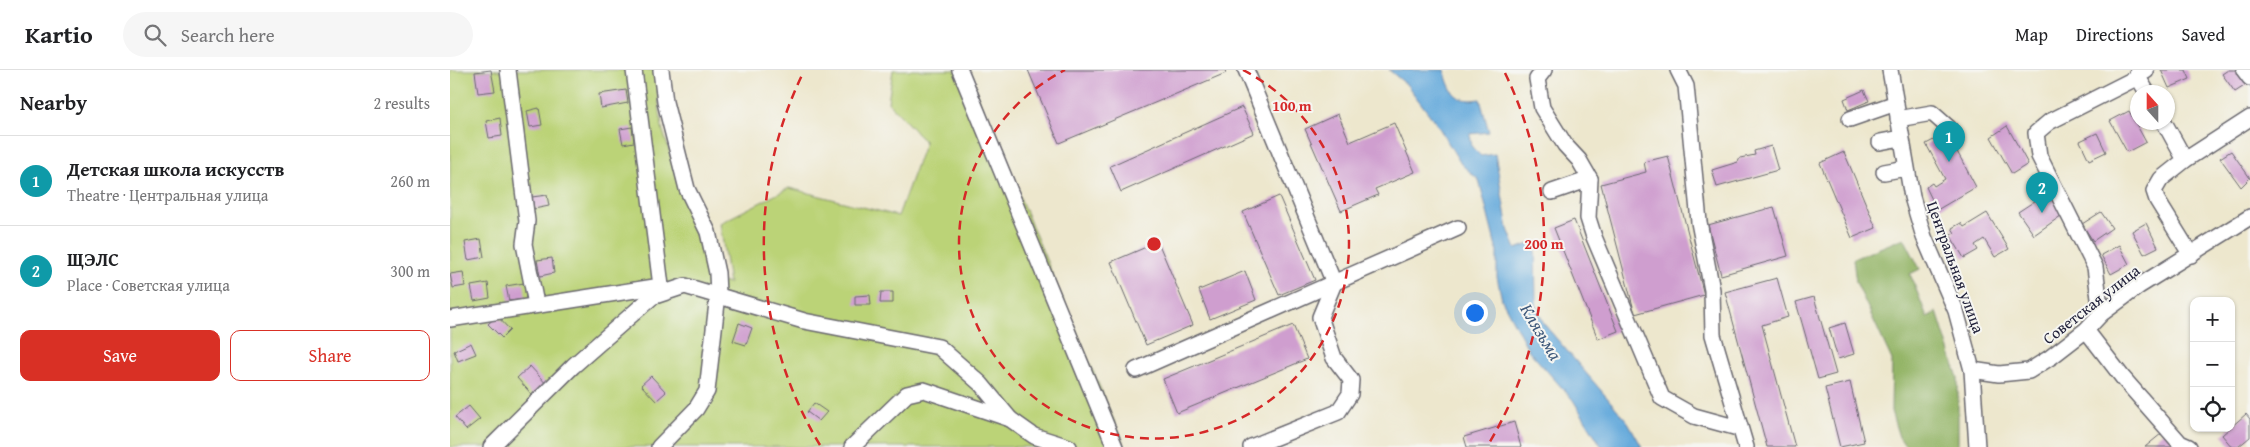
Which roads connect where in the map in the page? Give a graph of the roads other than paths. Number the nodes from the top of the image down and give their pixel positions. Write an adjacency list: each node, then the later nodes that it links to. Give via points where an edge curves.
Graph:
1 (508, 70): 32 (street, via 527,221 524,244)
2 (634, 70): 30 (street, via 661,286)
3 (662, 70): 31 (street, via 665,102 687,189 708,232 718,273)
4 (960, 70): 44 (street)
5 (1246, 70): 29 (street)
6 (1544, 70): 24 (street, via 1537,79 1542,108)
7 (1678, 70): 39 (street, via 1686,86 1699,222 1712,290 1713,335)
8 (1890, 70): 13 (street, Центральная улица)
9 (2244, 70): 11 (street)
10 (2141, 72): 12 (street); 33 (street, via 2049,122 2036,133 2039,156 2095,268)
11 (2250, 78)
12 (2145, 85)
13 (1896, 103): 15 (street); 16 (street, Центральная улица)
14 (2250, 118): 21 (street)
15 (1850, 119)
16 (1898, 119): 17 (street, via 1932,113); 19 (street, Центральная улица)
17 (1949, 128)
18 (2168, 130): 21 (street)
19 (1901, 138): 20 (street); 22 (street, Центральная улица)
20 (1880, 142)
21 (2185, 160): 28 (street, via 2161,179 2154,191)
22 (1906, 168): 23 (street); 37 (street, Центральная улица, via 1924,237 1956,311)
23 (1884, 172)
24 (1590, 179): 25 (street); 39 (street, via 1588,218 1594,237 1662,398 1694,416)
25 (1552, 192)
26 (2250, 217): 28 (street, Советская улица)
27 (1458, 228): 29 (street)
28 (2191, 255): 33 (street, Советская улица)
29 (1334, 283): 36 (street); 45 (street, via 1320,316 1334,358 1351,380 1350,394 1338,412)
30 (651, 292): 31 (street, via 685,286); 32 (street); 40 (street)
31 (718, 294): 38 (street, via 804,321 939,347 981,384); 41 (street, via 707,391 696,409)
32 (536, 304): 34 (street)
33 (2101, 314): 35 (street, Советская улица)
34 (450, 319)
35 (2086, 330): 37 (street, Советская улица, via 2029,371 1999,374); 48 (street, via 2122,378 2180,443)
36 (1136, 370)
37 (1972, 370): 47 (street, Центральная улица)
38 (1010, 419): 42 (street, via 924,390 907,394); 43 (street, via 1034,436)
39 (1738, 428): 46 (street)
40 (491, 447)
41 (659, 447)
42 (852, 447)
43 (1069, 447)
44 (1115, 447)
45 (1251, 447)
46 (1746, 447)
47 (1977, 447)
48 (2189, 447)

